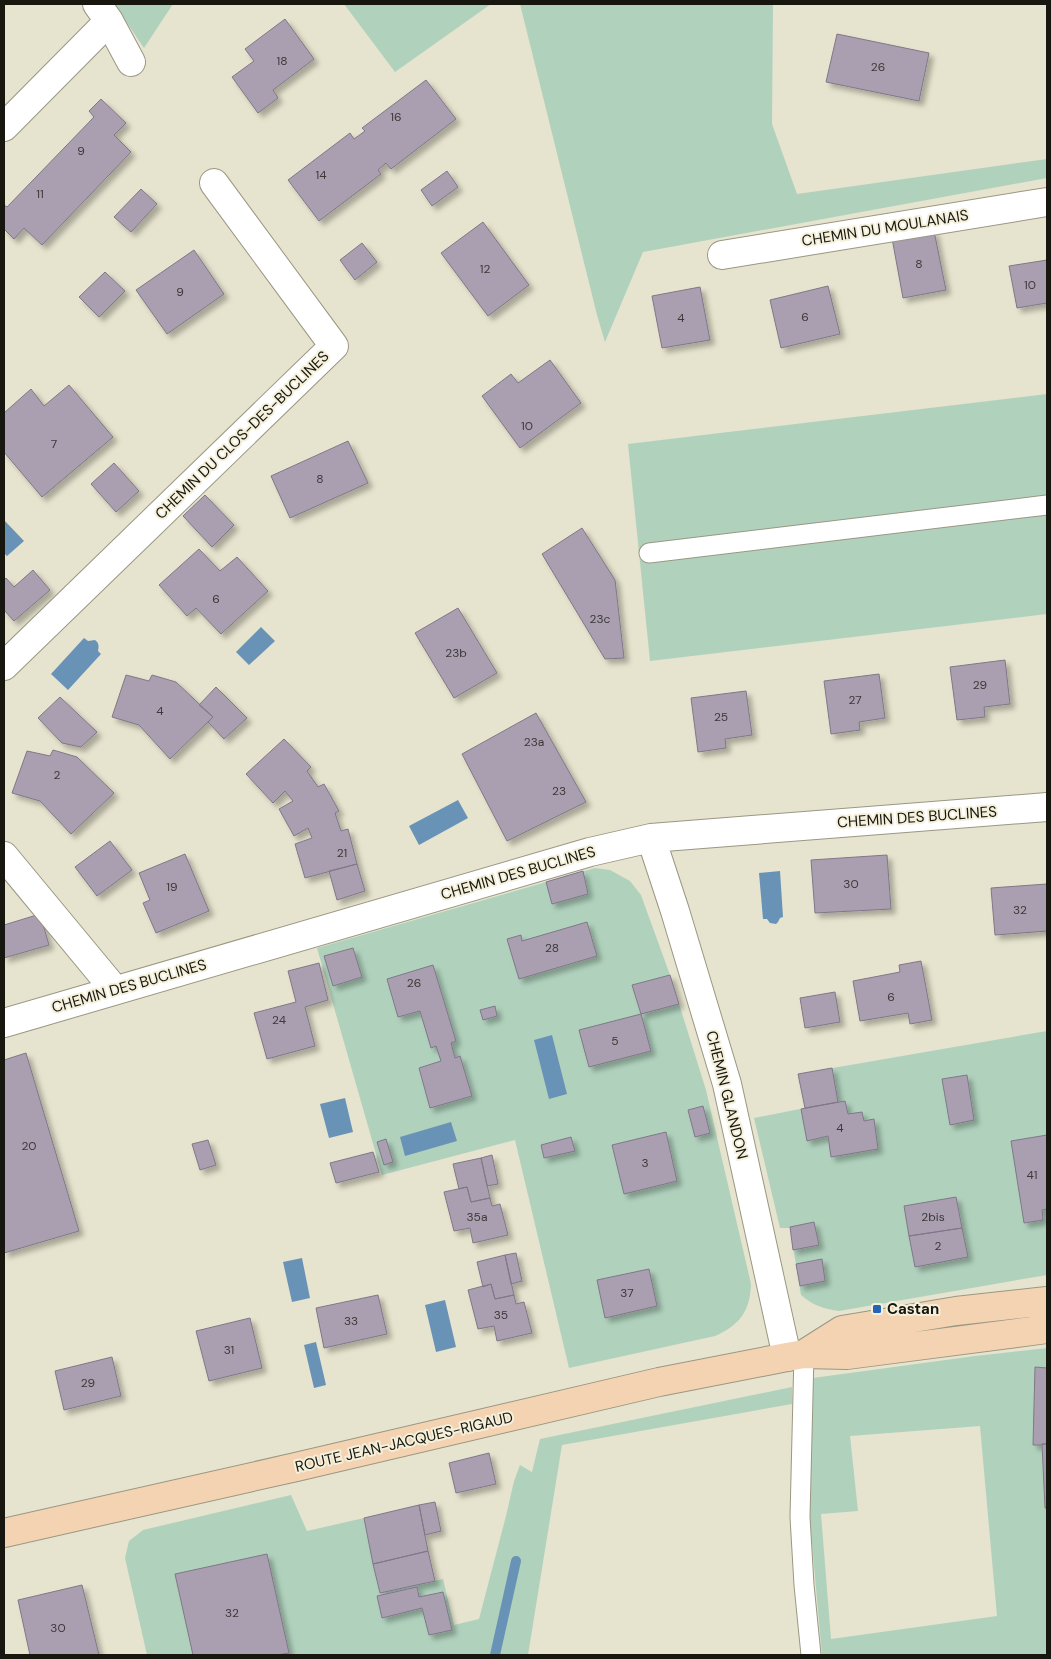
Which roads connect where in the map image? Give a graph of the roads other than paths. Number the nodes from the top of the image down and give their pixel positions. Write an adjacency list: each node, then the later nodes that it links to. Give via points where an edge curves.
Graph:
1 (103, 12): 2 (street); 3 (street)
2 (131, 62)
3 (4, 127)
4 (214, 182): 9 (street, CHEMIN DU CLOS-DES-BUCLINES, via 334,346)
5 (1047, 202): 6 (street, CHEMIN DU MOULANAIS)
6 (722, 255)
7 (1047, 505): 8 (lane)
8 (649, 553)
9 (4, 666)
10 (1047, 807): 11 (street, CHEMIN DES BUCLINES)
11 (651, 838): 13 (street, CHEMIN DES BUCLINES, via 590,852); 17 (street, CHEMIN GLANDON, via 726,1084)
12 (4, 856): 13 (street)
13 (116, 990): 14 (street, CHEMIN DES BUCLINES)
14 (4, 1023)
15 (1047, 1301): 17 (street, ROUTE JEAN-JACQUES-RIGAUD, via 956,1311 842,1330)
16 (1047, 1329): 17 (street, ROUTE JEAN-JACQUES-RIGAUD, via 847,1355)
17 (796, 1355): 18 (street, ROUTE JEAN-JACQUES-RIGAUD, via 659,1382); 19 (lane, via 800,1517)
18 (4, 1533)
19 (811, 1655)

